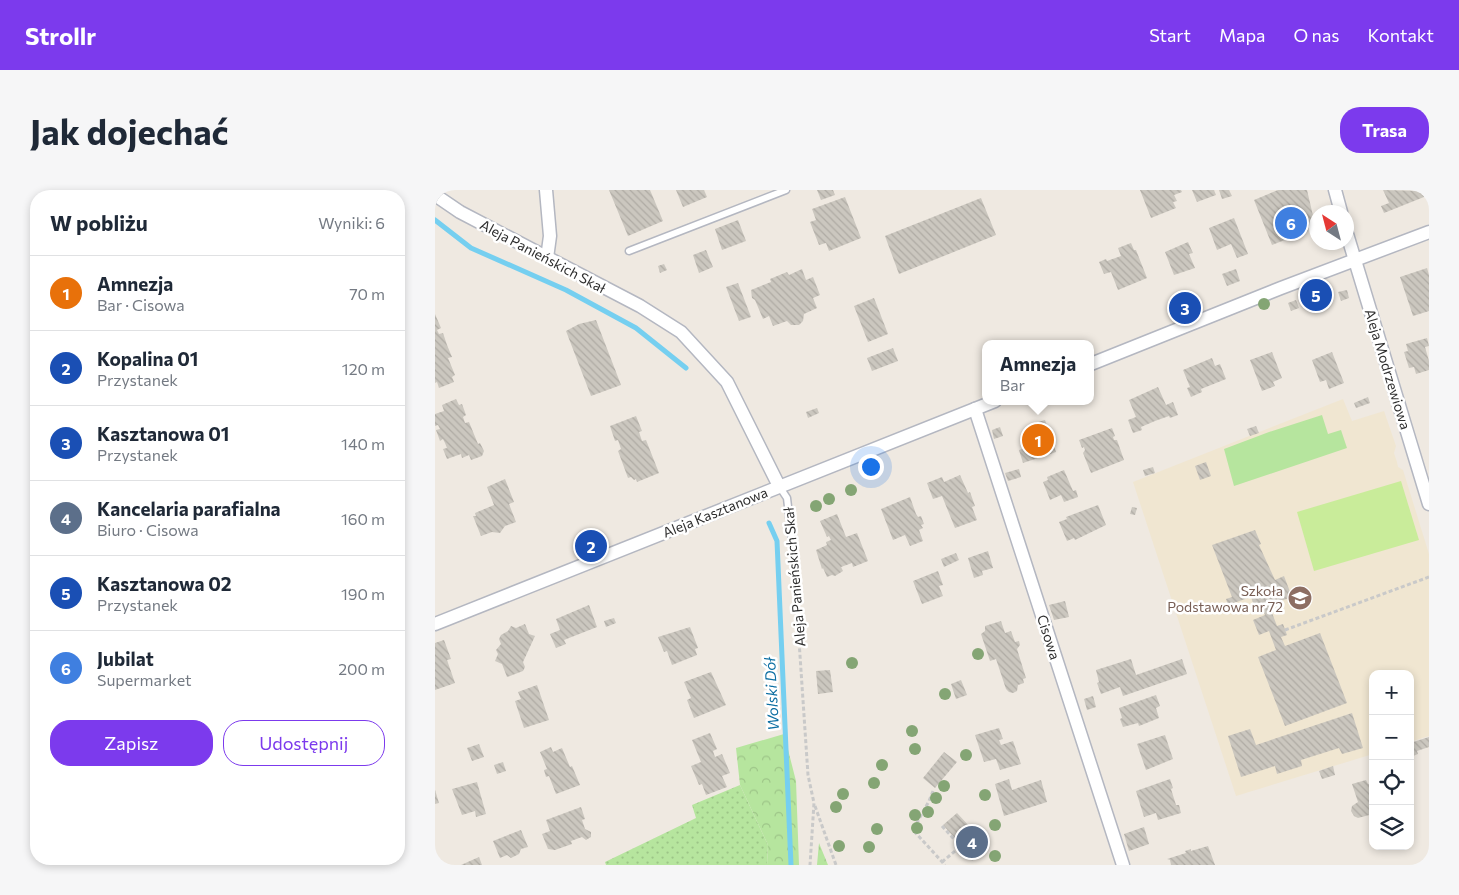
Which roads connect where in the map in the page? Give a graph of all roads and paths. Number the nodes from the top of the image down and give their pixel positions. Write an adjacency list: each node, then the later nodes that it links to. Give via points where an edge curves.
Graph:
1 (546, 190): 9 (street)
2 (786, 190): 8 (lane)
3 (1335, 190): 5 (street)
4 (435, 195): 9 (street, Aleja Panieńskich Skał, via 460,212)
5 (1339, 205)
6 (1429, 232): 10 (street)
7 (1351, 250): 10 (street, Aleja Modrzewiowa)
8 (629, 251)
9 (547, 258): 14 (street, Aleja Panieńskich Skał, via 640,306 681,332 727,382)
10 (1353, 260): 11 (street); 15 (street, Aleja Modrzewiowa)
11 (1094, 363)
12 (985, 405): 13 (street, Aleja Kasztanowa)
13 (975, 409): 14 (street, Aleja Kasztanowa); 28 (street, Cisowa)
14 (779, 486): 16 (lane, Aleja Panieńskich Skał, via 787,498); 18 (street, Aleja Kasztanowa)
15 (1429, 504)
16 (792, 541): 21 (path, Aleja Panieńskich Skał, via 808,775)
17 (1429, 577): 19 (path)
18 (435, 624)
19 (1285, 630)
20 (933, 791): 25 (path, via 913,830)
21 (814, 804): 26 (path, Aleja Panieńskich Skał); 27 (path)
22 (942, 826): 23 (path)
23 (961, 846): 24 (path); 25 (path)
24 (973, 860)
25 (943, 864)
26 (810, 865)
27 (836, 865)
28 (1123, 865)

